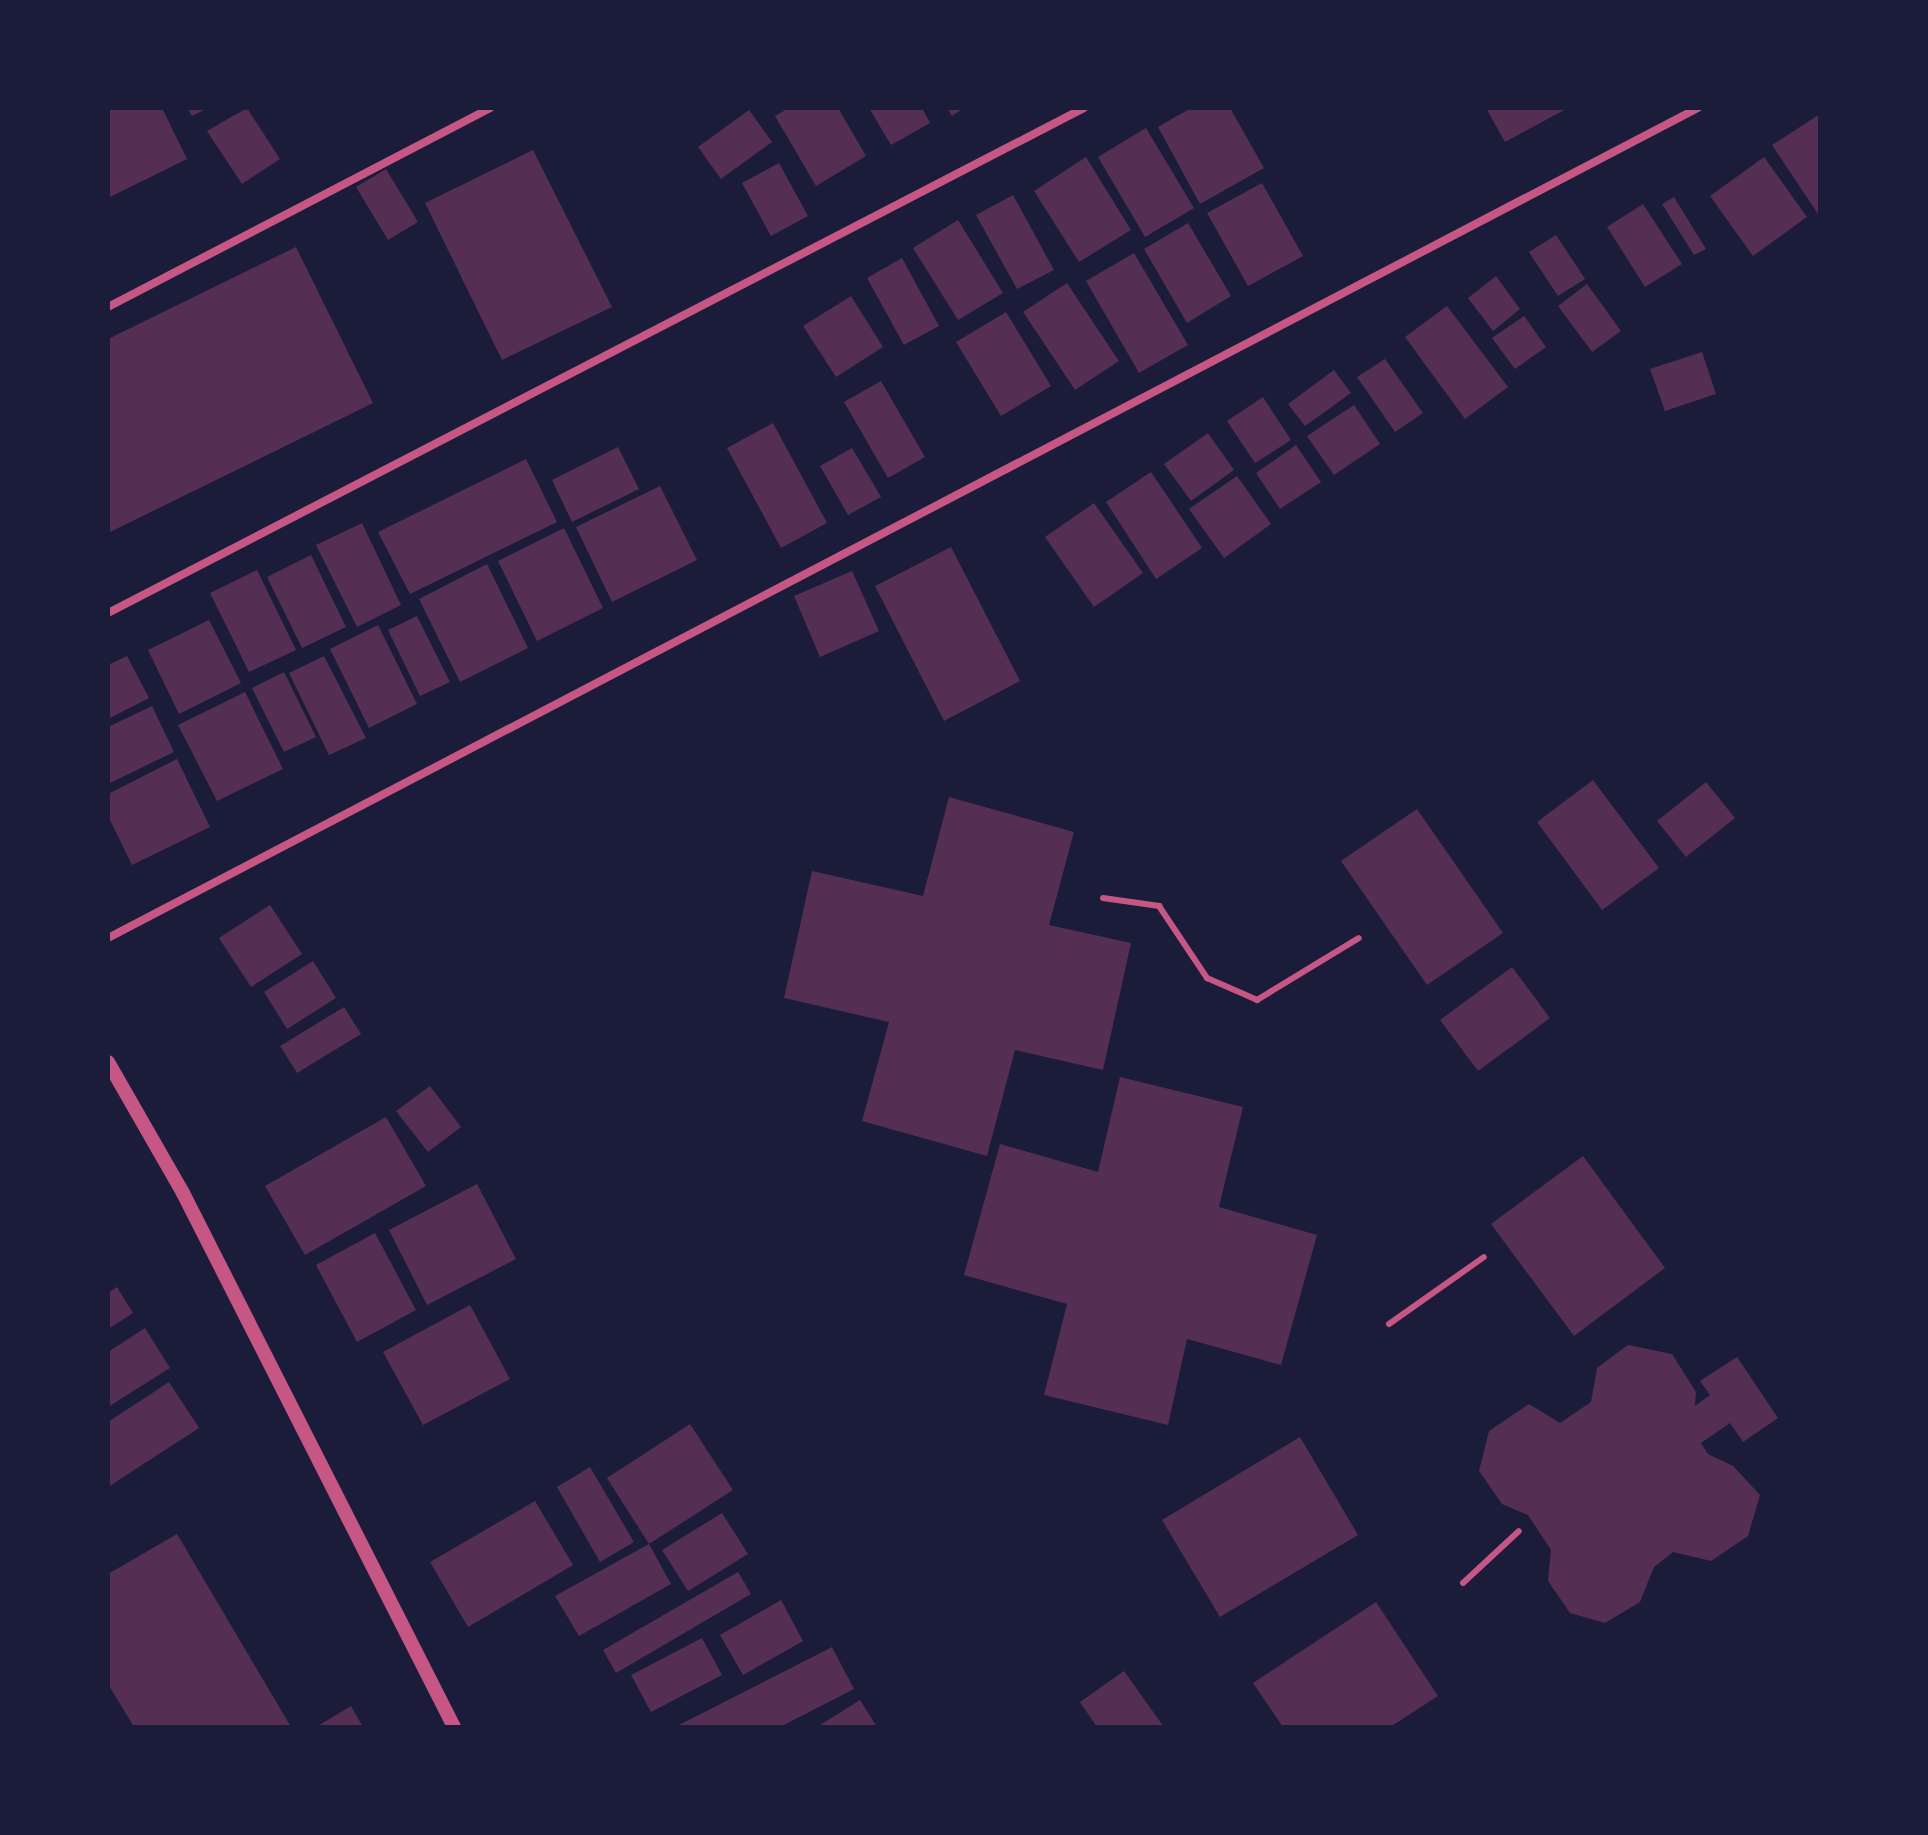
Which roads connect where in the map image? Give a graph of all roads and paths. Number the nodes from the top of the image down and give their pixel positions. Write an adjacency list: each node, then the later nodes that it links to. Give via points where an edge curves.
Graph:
1 (490, 108): 4 (street)
2 (1084, 108): 5 (street)
3 (1698, 108): 7 (street)
4 (108, 307)
5 (108, 613)
6 (1103, 898): 8 (lane, via 1159,906 1207,978 1257,1000)
7 (108, 938)
8 (1359, 938)
9 (110, 1069): 14 (street, via 183,1193)
10 (1484, 1257): 11 (lane)
11 (1389, 1324)
12 (1519, 1531): 13 (lane)
13 (1463, 1583)
14 (454, 1727)

